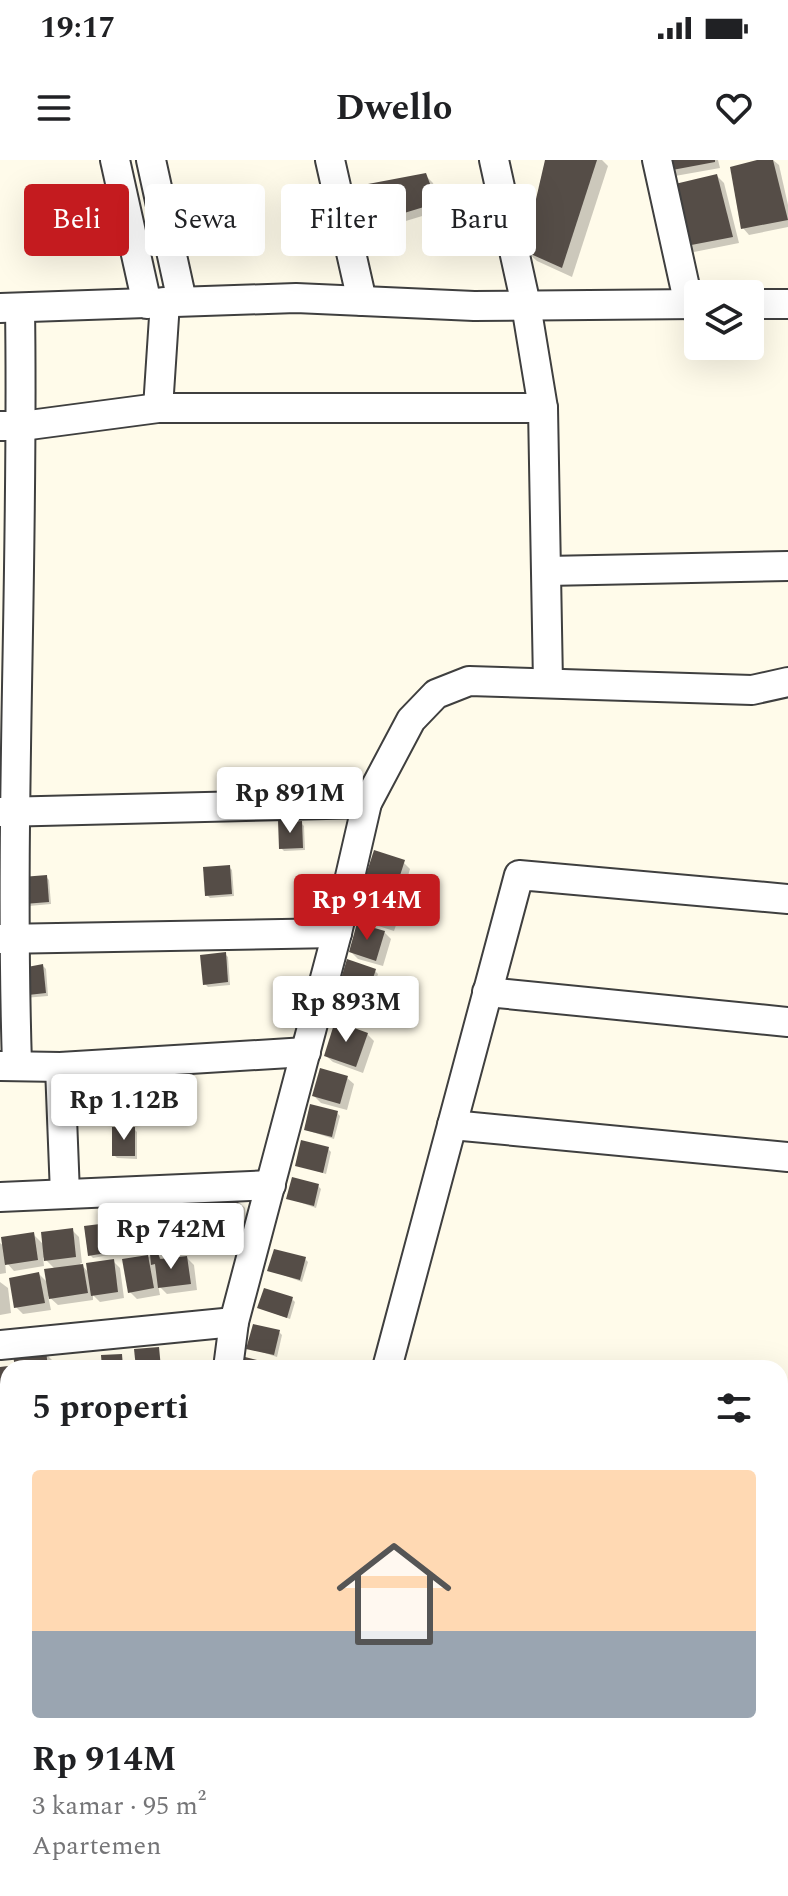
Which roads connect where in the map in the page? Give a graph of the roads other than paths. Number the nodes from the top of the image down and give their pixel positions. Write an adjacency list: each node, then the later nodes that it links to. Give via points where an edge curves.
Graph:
1 (115, 160): 8 (street)
2 (151, 160): 8 (street)
3 (330, 160): 7 (street)
4 (494, 160): 12 (street)
5 (657, 160): 6 (street)
6 (688, 280)
7 (362, 301): 8 (street); 12 (street)
8 (165, 302): 13 (street); 14 (street)
9 (684, 304): 12 (street)
10 (764, 304): 11 (street)
11 (788, 304)
12 (526, 305): 15 (street)
13 (10, 308): 16 (street)
14 (158, 408): 15 (street); 16 (street)
15 (543, 408): 18 (street)
16 (11, 426): 22 (street)
17 (788, 566): 18 (street)
18 (547, 571): 20 (street)
19 (788, 682): 20 (street, via 752,690)
20 (548, 683): 21 (street, via 469,681 436,694 411,720)
21 (367, 803): 22 (street); 24 (street)
22 (7, 811): 25 (street)
23 (788, 899): 26 (street, via 519,875)
24 (337, 933): 25 (street); 28 (street)
25 (6, 938): 29 (street)
26 (487, 992): 27 (street); 31 (street)
27 (788, 1022)
28 (306, 1052): 30 (street); 33 (street)
29 (8, 1065): 30 (street)
30 (60, 1067): 34 (street)
31 (452, 1125): 32 (street); 39 (street)
32 (788, 1157)
33 (271, 1185): 34 (street); 36 (street)
34 (65, 1194): 35 (street)
35 (0, 1197)
36 (234, 1322): 37 (street); 38 (street)
37 (0, 1345)
38 (229, 1360)
39 (389, 1360)

